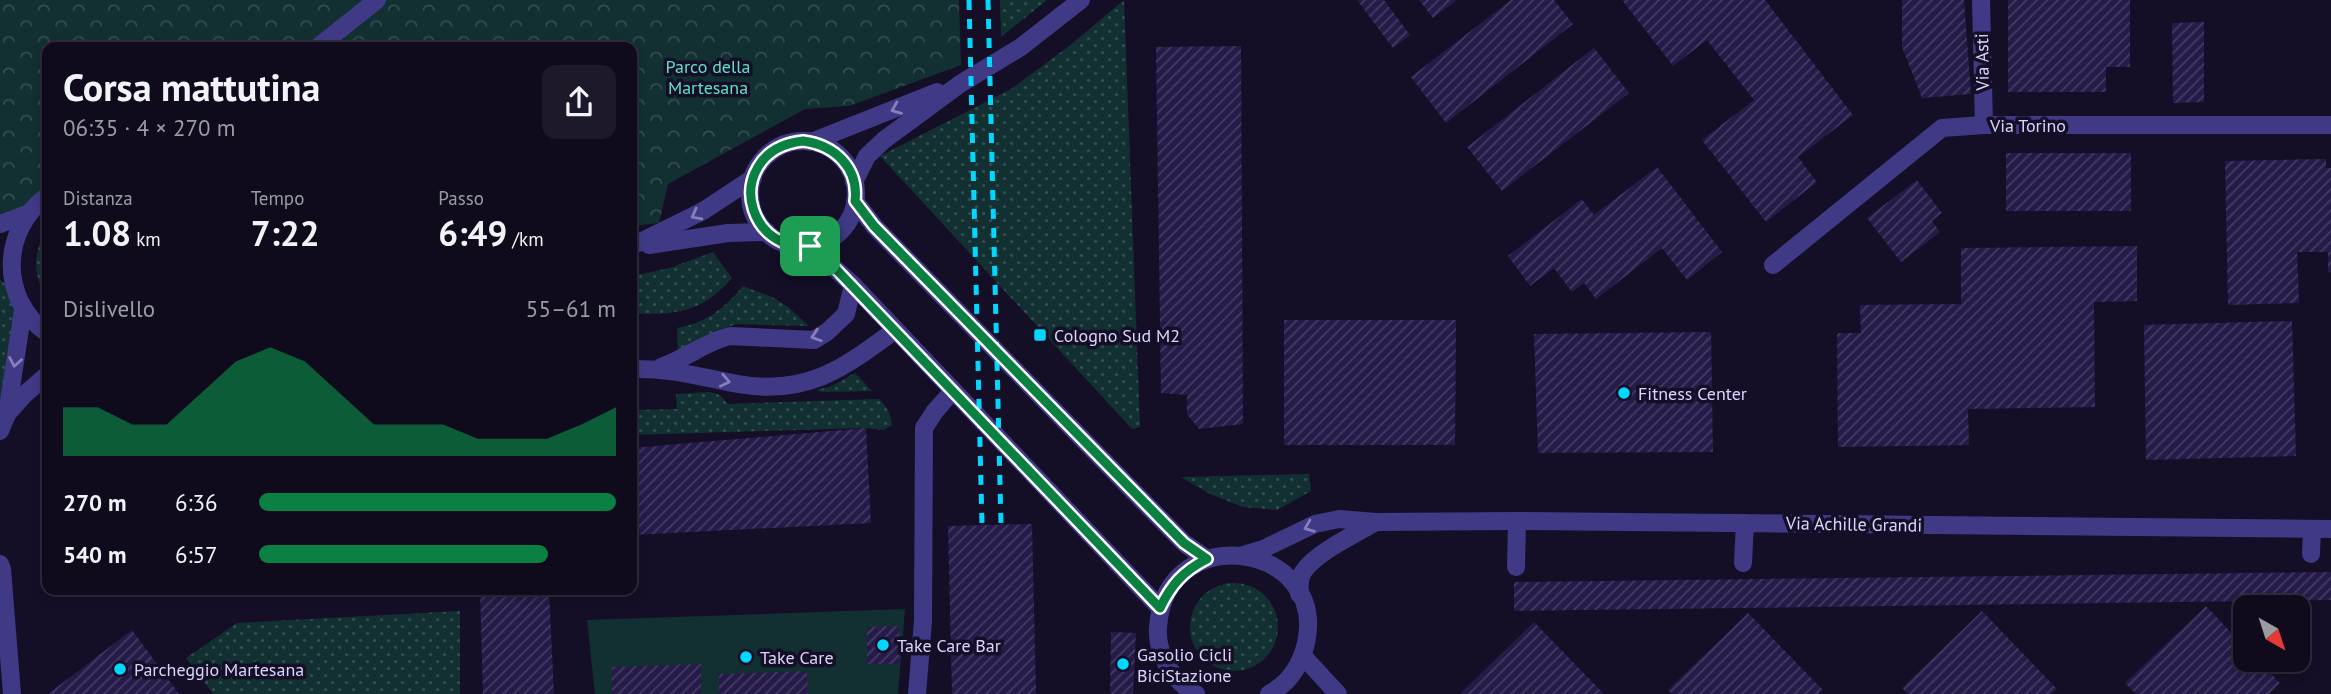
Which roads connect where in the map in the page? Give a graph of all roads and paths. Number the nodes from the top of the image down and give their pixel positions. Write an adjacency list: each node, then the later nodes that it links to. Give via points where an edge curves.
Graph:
1 (377, 0): 4 (street)
2 (1081, 0): 5 (street, via 1021,47)
3 (1981, 0): 6 (street, Via Asti)
4 (324, 42)
5 (960, 84): 8 (street, one-way to 8); 10 (street, via 875,148)
6 (1984, 125): 7 (street, Via Torino); 19 (street, Via Torino, via 1942,128)
7 (2331, 125)
8 (811, 142): 9 (street, via 774,150); 10 (street, via 839,155)
9 (753, 178): 15 (street, via 751,205); 16 (street, one-way to 16, via 703,211)
10 (854, 182): 12 (street)
11 (42, 200): 13 (street)
12 (855, 201): 18 (street, via 839,232); 37 (street, via 874,226 1184,543)
13 (27, 214): 14 (street); 20 (street, via 11,250)
14 (0, 224)
15 (767, 233): 17 (street, via 729,233); 18 (street, via 787,244)
16 (637, 244)
17 (637, 246)
18 (810, 246): 21 (street)
19 (1773, 265)
20 (6, 285): 22 (street)
21 (853, 285): 24 (street); 25 (street, one-way to 25, via 846,314 814,340 730,336)
22 (23, 310): 23 (street); 29 (street, one-way to 29)
23 (42, 329)
24 (895, 330): 25 (street, one-way to 24, via 752,386 792,386 831,374); 28 (street)
25 (658, 368): 26 (street)
26 (637, 369)
27 (42, 379): 29 (street)
28 (953, 391): 42 (street); 46 (street, via 924,428 923,621)
29 (3, 422)
30 (1517, 521): 31 (street, Via Achille Grandi); 32 (street, Via Achille Grandi); 40 (street)
31 (1376, 522): 36 (street, Via Achille Grandi, one-way to 36, via 1339,519 1315,523); 41 (street, Via Achille Grandi, via 1309,565)
32 (1745, 523): 33 (street, Via Achille Grandi); 38 (street)
33 (2312, 529): 34 (street, Via Achille Grandi); 35 (street)
34 (2331, 529)
35 (2311, 554)
36 (1243, 555): 37 (street); 41 (street, via 1274,566)
37 (1207, 559): 42 (street, via 1174,582)
38 (1743, 563)
39 (0, 564): 45 (street)
40 (1516, 567)
41 (1299, 594): 43 (street, via 1307,626)
42 (1160, 608): 44 (street, via 1159,642)
43 (1303, 656): 49 (street, via 1283,684); 50 (street)
44 (1173, 675): 47 (street); 48 (street)
45 (12, 694)
46 (917, 694)
47 (1174, 694)
48 (1196, 694)
49 (1269, 694)
50 (1338, 694)

